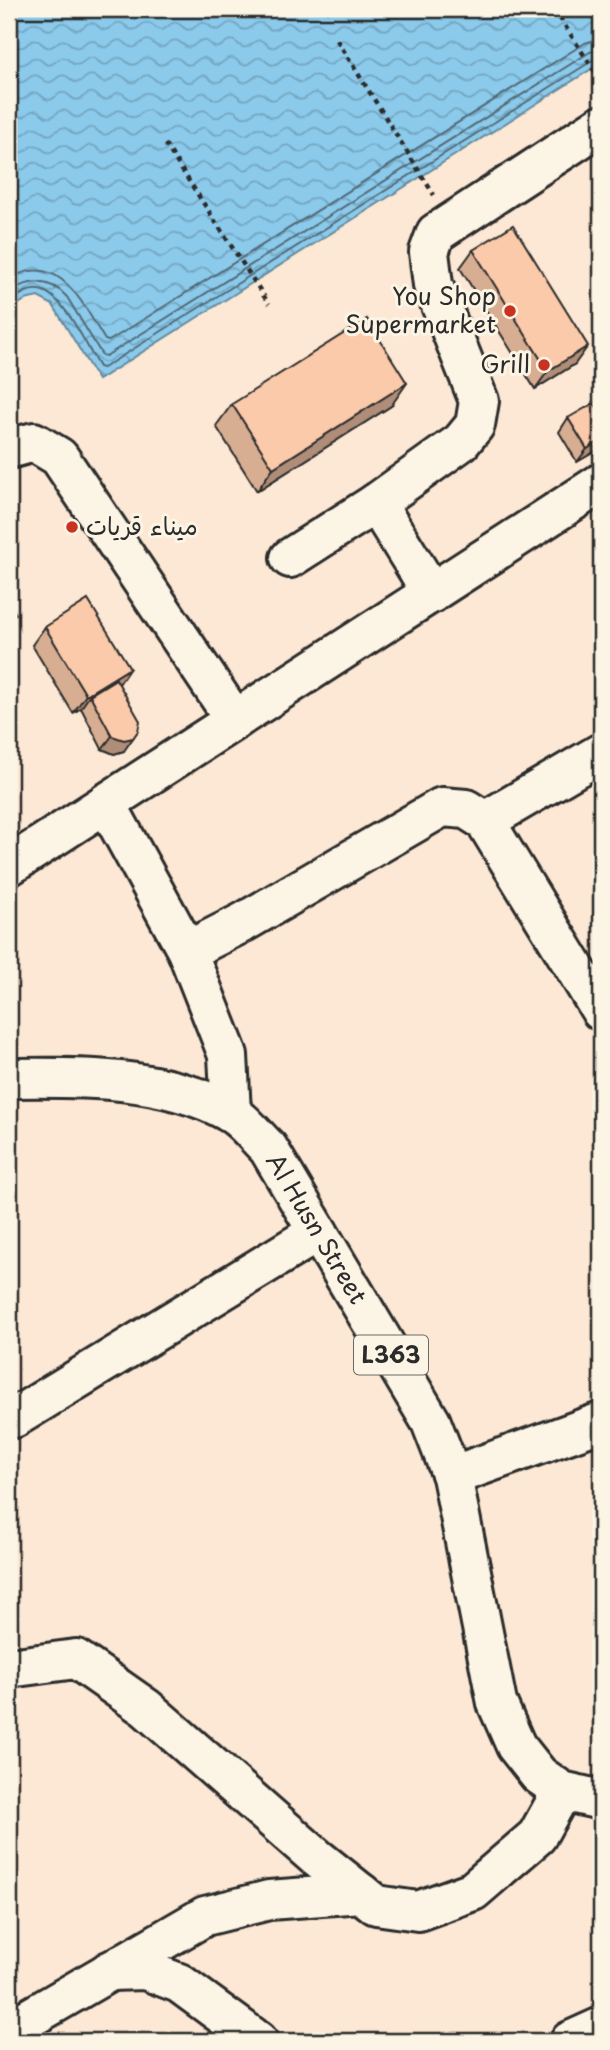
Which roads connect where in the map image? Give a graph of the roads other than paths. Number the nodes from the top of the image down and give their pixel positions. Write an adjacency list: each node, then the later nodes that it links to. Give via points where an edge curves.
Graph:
1 (601, 125): 4 (street, via 436,233 429,252 433,285 479,401 475,425 461,442)
2 (9, 449): 7 (street, via 34,442 59,457)
3 (601, 483): 6 (street)
4 (376, 503): 5 (street); 6 (street)
5 (290, 558)
6 (432, 593): 7 (street)
7 (235, 720): 9 (street)
8 (601, 753): 10 (street)
9 (106, 803): 11 (street); 12 (street)
10 (485, 821): 12 (street, via 466,809 442,807); 13 (street)
11 (9, 866)
12 (187, 951): 15 (street, via 228,1055)
13 (601, 1011)
14 (9, 1078): 15 (street, Al Husn Street / L363, via 72,1077 177,1089)
15 (231, 1112): 16 (street, Al Husn Street / L363, via 268,1148)
16 (318, 1232): 17 (street); 19 (street, Al Husn Street / L363, via 431,1422)
17 (14, 1418)
18 (601, 1422): 19 (street)
19 (452, 1476): 21 (street, Al Husn Street / L363, via 497,1703 516,1746 539,1775)
20 (9, 1668): 23 (street, via 76,1659 146,1708)
21 (562, 1791): 22 (street, Al Husn Street / L363); 23 (street, via 537,1836 473,1891 418,1910 376,1905)
22 (601, 1800)
23 (361, 1893): 24 (street, via 269,1900 205,1916)
24 (108, 1971): 26 (street); 27 (street, via 145,1970 179,1983)
25 (601, 2027): 28 (street)
26 (9, 2030)
27 (258, 2041)
28 (570, 2041)

